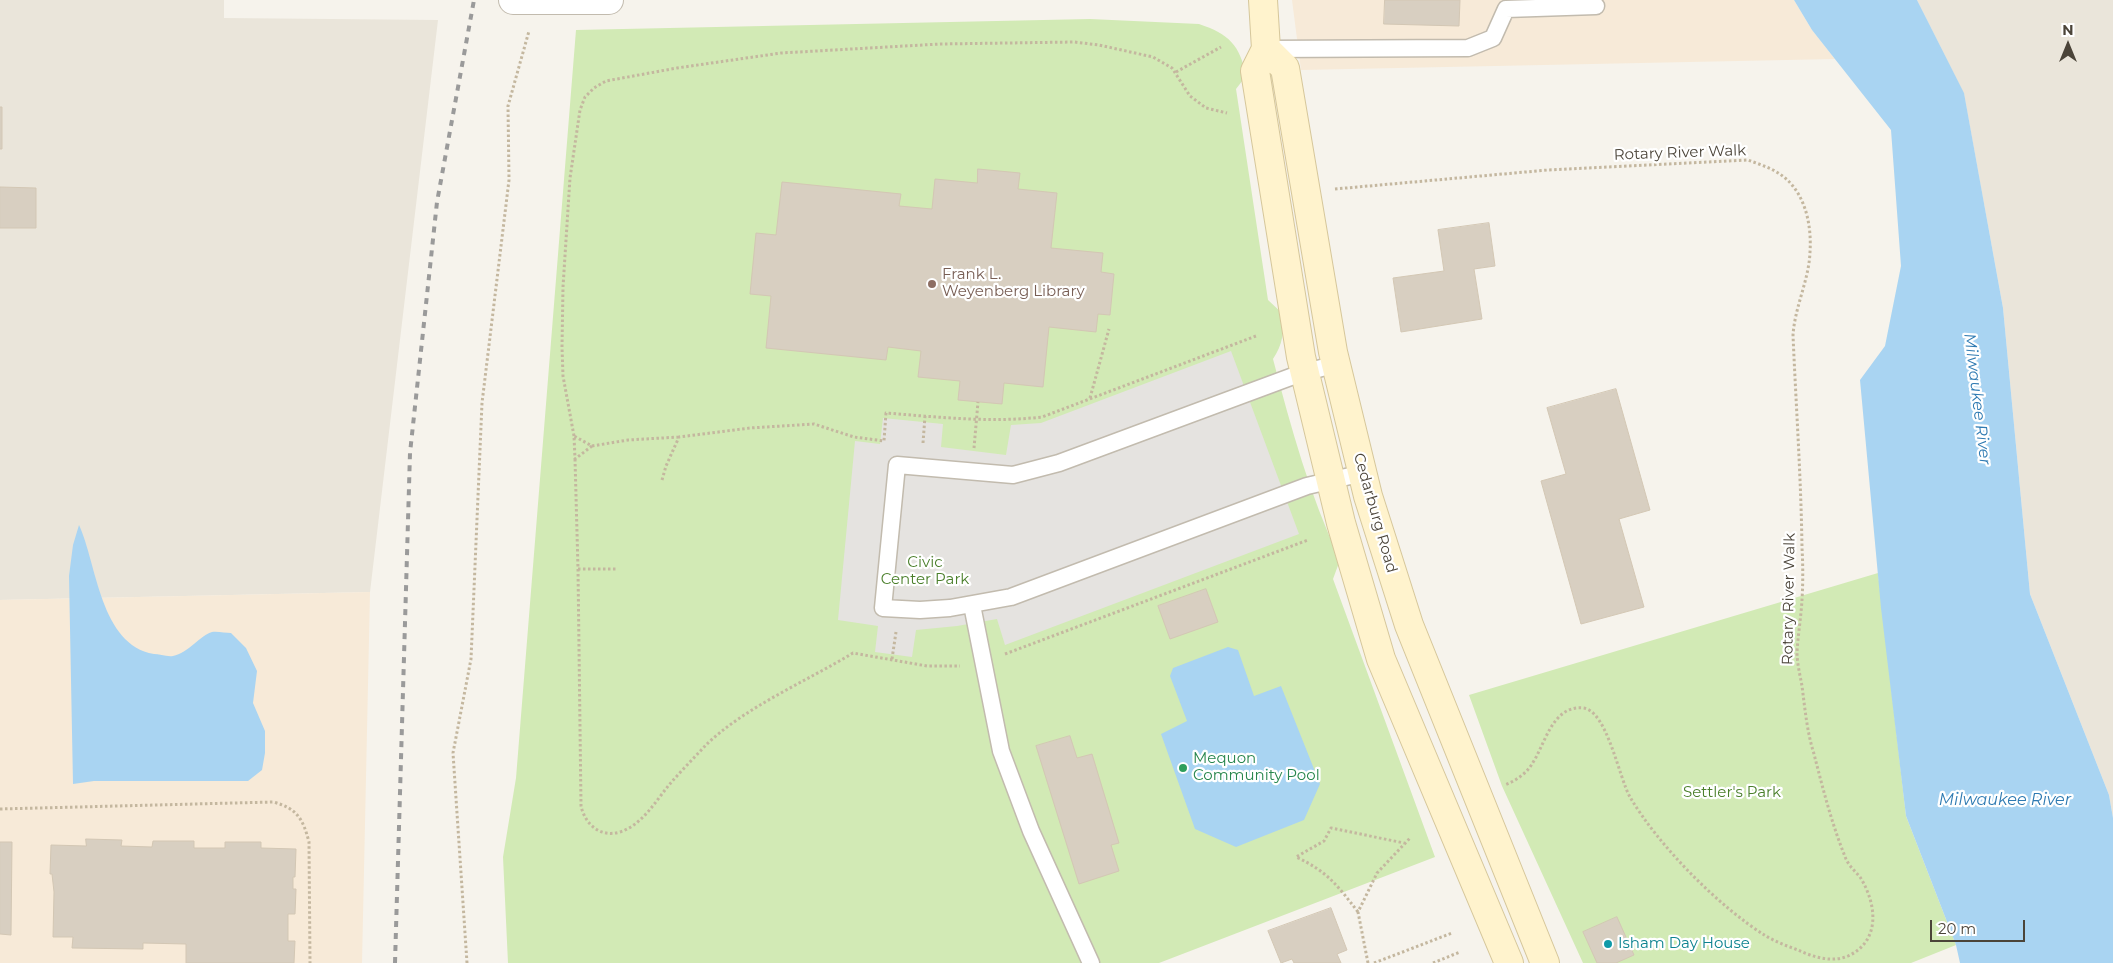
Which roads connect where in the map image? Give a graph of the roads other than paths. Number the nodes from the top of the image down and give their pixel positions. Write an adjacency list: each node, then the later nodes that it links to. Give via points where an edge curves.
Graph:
1 (513, 0): 2 (street)
2 (608, 0)
3 (1262, 0): 5 (main road)
4 (1596, 6): 5 (lane, via 1506,9 1493,38 1468,48)
5 (1266, 49): 6 (main road, Cedarburg Road, via 1284,68); 7 (main road, via 1255,71)
6 (1336, 364): 7 (lane); 8 (main road, Cedarburg Road)
7 (1304, 372): 9 (main road); 10 (lane, via 1059,463 1014,475 897,465 882,608 920,610)
8 (1363, 472): 9 (lane); 13 (main road, Cedarburg Road, via 1409,625)
9 (1331, 480): 10 (lane, via 1307,486 1011,597); 12 (main road, via 1381,659)
10 (972, 605): 11 (lane, via 1001,750 1031,831)
11 (1091, 963)
12 (1509, 963)
13 (1545, 963)

